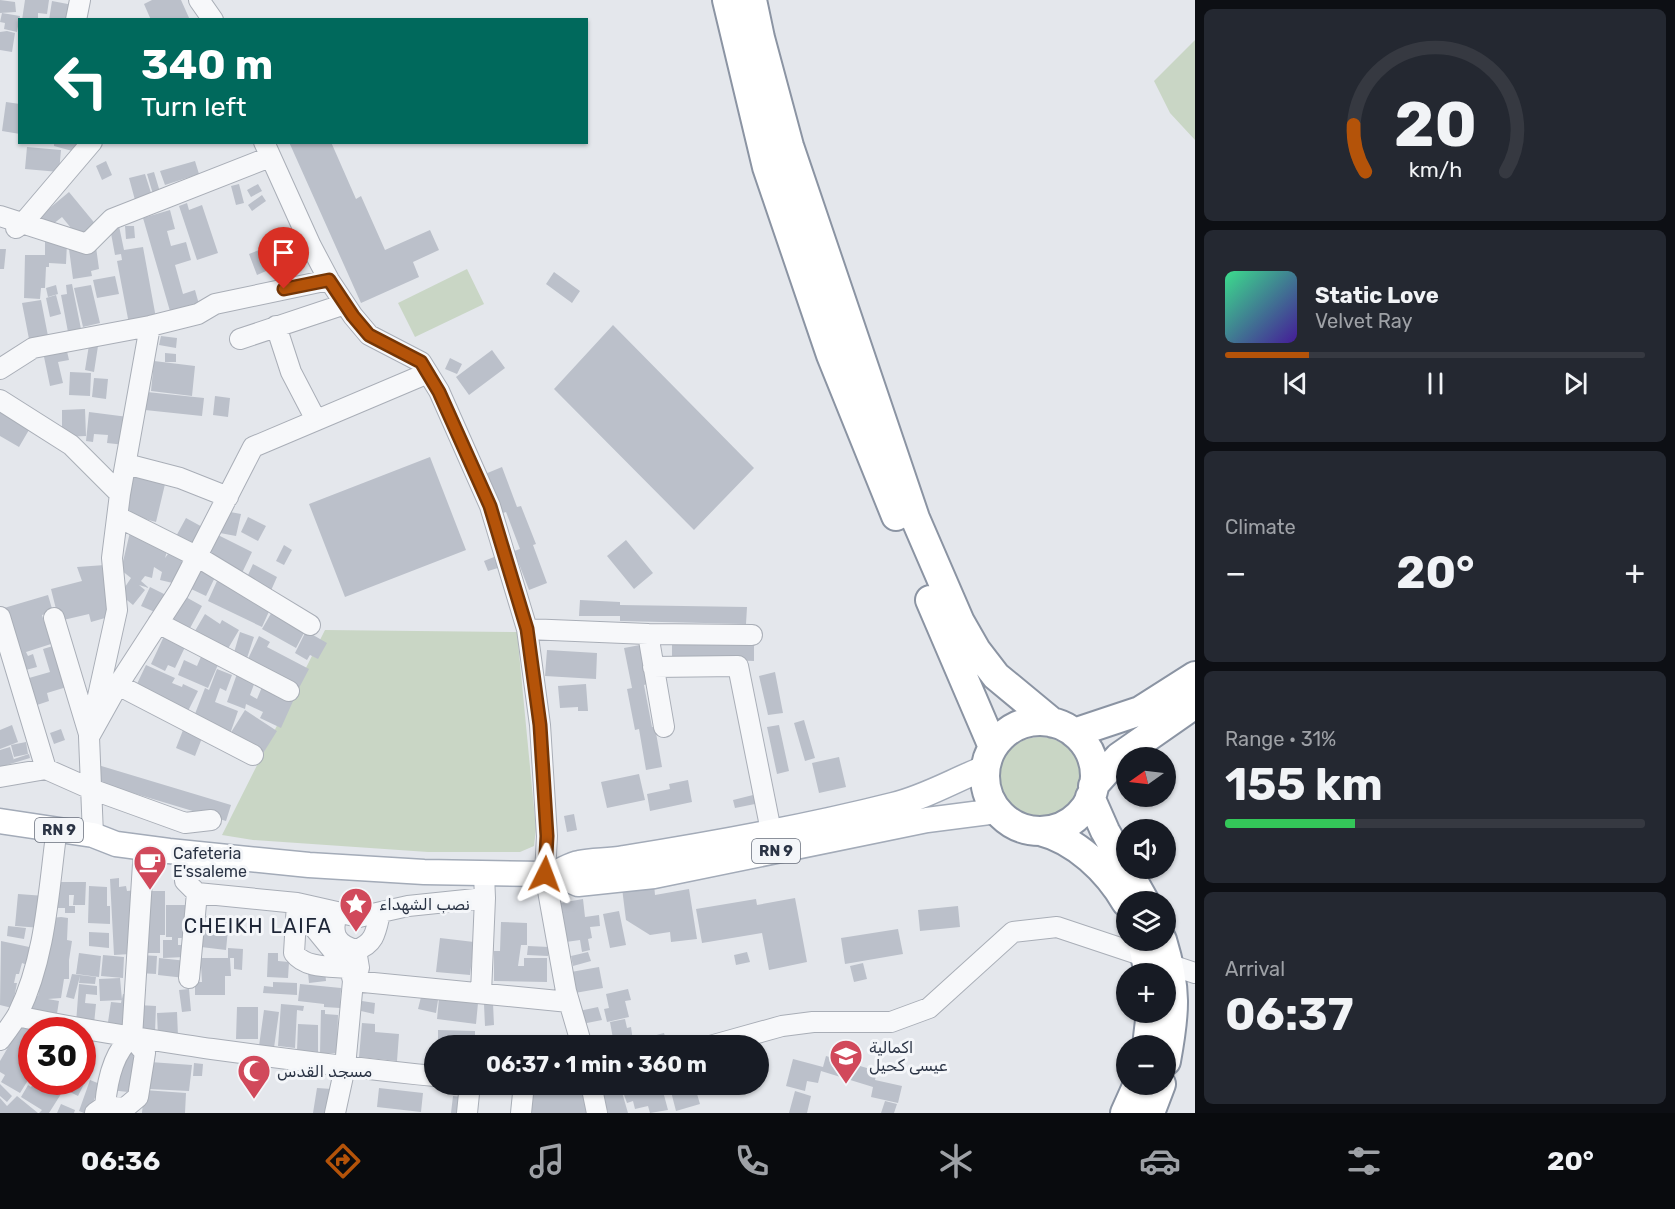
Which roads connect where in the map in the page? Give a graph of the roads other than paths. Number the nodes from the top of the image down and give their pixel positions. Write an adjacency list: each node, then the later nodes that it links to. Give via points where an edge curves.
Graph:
1 (80, 0): 5 (street)
2 (199, 0): 6 (street)
3 (727, 0): 40 (highway, via 767,167 831,355)
4 (752, 0): 37 (highway, via 789,146 915,518 976,650 996,676)
5 (76, 18)
6 (212, 18)
7 (90, 144): 9 (street)
8 (267, 150): 9 (street, via 111,219 87,244); 10 (street)
9 (12, 223)
10 (329, 280): 11 (street); 12 (street, via 215,304 198,315)
11 (345, 304): 13 (street); 16 (street, via 369,335 421,362)
12 (150, 326): 15 (street, via 33,348); 19 (street)
13 (276, 326): 14 (street); 18 (street, via 291,372)
14 (240, 339)
15 (0, 369)
16 (428, 373): 18 (street); 28 (street, via 490,506)
17 (0, 400): 20 (street, via 71,445)
18 (315, 420): 21 (street, via 253,447)
19 (126, 464): 20 (street); 21 (street, via 180,478)
20 (120, 494): 22 (street)
21 (228, 497): 23 (street)
22 (118, 517): 23 (street); 38 (street, via 112,558 117,610)
23 (198, 557): 26 (street); 27 (street)
24 (0, 617): 41 (street)
25 (54, 618): 38 (street)
26 (158, 623): 33 (street); 34 (street)
27 (310, 625)
28 (527, 629): 29 (street); 57 (street, via 540,725)
29 (648, 634): 30 (street); 31 (street)
30 (752, 635)
31 (653, 667): 36 (street); 48 (street, via 738,666)
32 (1195, 676): 37 (highway, RN 9, via 1140,711)
33 (118, 685): 38 (street); 39 (street)
34 (288, 691)
35 (1195, 704): 44 (highway, via 1119,757)
36 (664, 727)
37 (1063, 728): 40 (highway, RN 9, via 1041,721 1019,725 1009,731); 44 (highway, via 1082,742 1093,763)
38 (89, 737): 43 (street)
39 (253, 755)
40 (989, 758): 45 (highway, via 987,791); 48 (main road, RN 9, via 929,794)
41 (46, 769): 42 (street); 43 (street)
42 (0, 777)
43 (91, 789): 46 (street, via 185,823); 50 (street)
44 (1092, 791): 49 (highway, via 1070,822); 59 (highway, via 1105,831)
45 (997, 811): 49 (highway, via 1021,828); 57 (main road, RN 9, via 927,820 654,876 578,884)
46 (211, 820)
47 (0, 821): 50 (main road, RN 9)
48 (771, 831): 57 (main road, RN 9, via 576,863)
49 (1040, 831): 58 (highway, via 1052,834 1089,858)
50 (93, 835): 53 (main road, RN 9)
51 (0, 836): 52 (main road, RN 9)
52 (55, 843): 53 (main road, RN 9, via 92,847); 70 (street, via 44,931 32,976)
53 (116, 844): 54 (main road, RN 9)
54 (144, 848): 55 (main road, RN 9); 74 (street)
55 (186, 852): 56 (main road, RN 9, via 321,866); 60 (street, via 184,881)
56 (484, 874): 57 (main road, RN 9); 61 (street)
57 (551, 874): 69 (street)
58 (1119, 891)
59 (1139, 891)
60 (198, 893): 62 (street); 67 (street)
61 (485, 898): 64 (street, via 408,906); 68 (street)
62 (297, 903): 63 (street); 66 (street, via 329,948); 66 (street, via 294,953 299,960)
63 (337, 913): 64 (street, via 359,917); 66 (street, via 333,926 337,939)
64 (380, 914): 66 (street, via 372,939)
65 (1161, 958): 72 (street, via 1057,927 1013,932 929,1008 891,1022 813,1022); 73 (highway, via 1174,994)
66 (354, 967): 68 (street); 76 (street)
67 (189, 978)
68 (481, 988): 69 (street)
69 (568, 997): 71 (street)
70 (10, 1016): 74 (street); 75 (street)
71 (579, 1035)
72 (750, 1035)
73 (1170, 1035)
74 (132, 1037): 76 (street); 83 (street, via 122,1047); 83 (street, via 146,1053 138,1097 125,1108)
75 (0, 1040)
76 (345, 1067): 77 (street); 84 (street)
77 (424, 1075)
78 (469, 1095): 85 (street)
79 (523, 1095): 86 (street)
80 (593, 1095): 87 (street)
81 (1133, 1095): 88 (highway)
82 (1157, 1095): 89 (highway)
83 (100, 1110)
84 (335, 1113)
85 (467, 1113)
86 (522, 1113)
87 (597, 1113)
88 (1125, 1113)
89 (1150, 1113)

